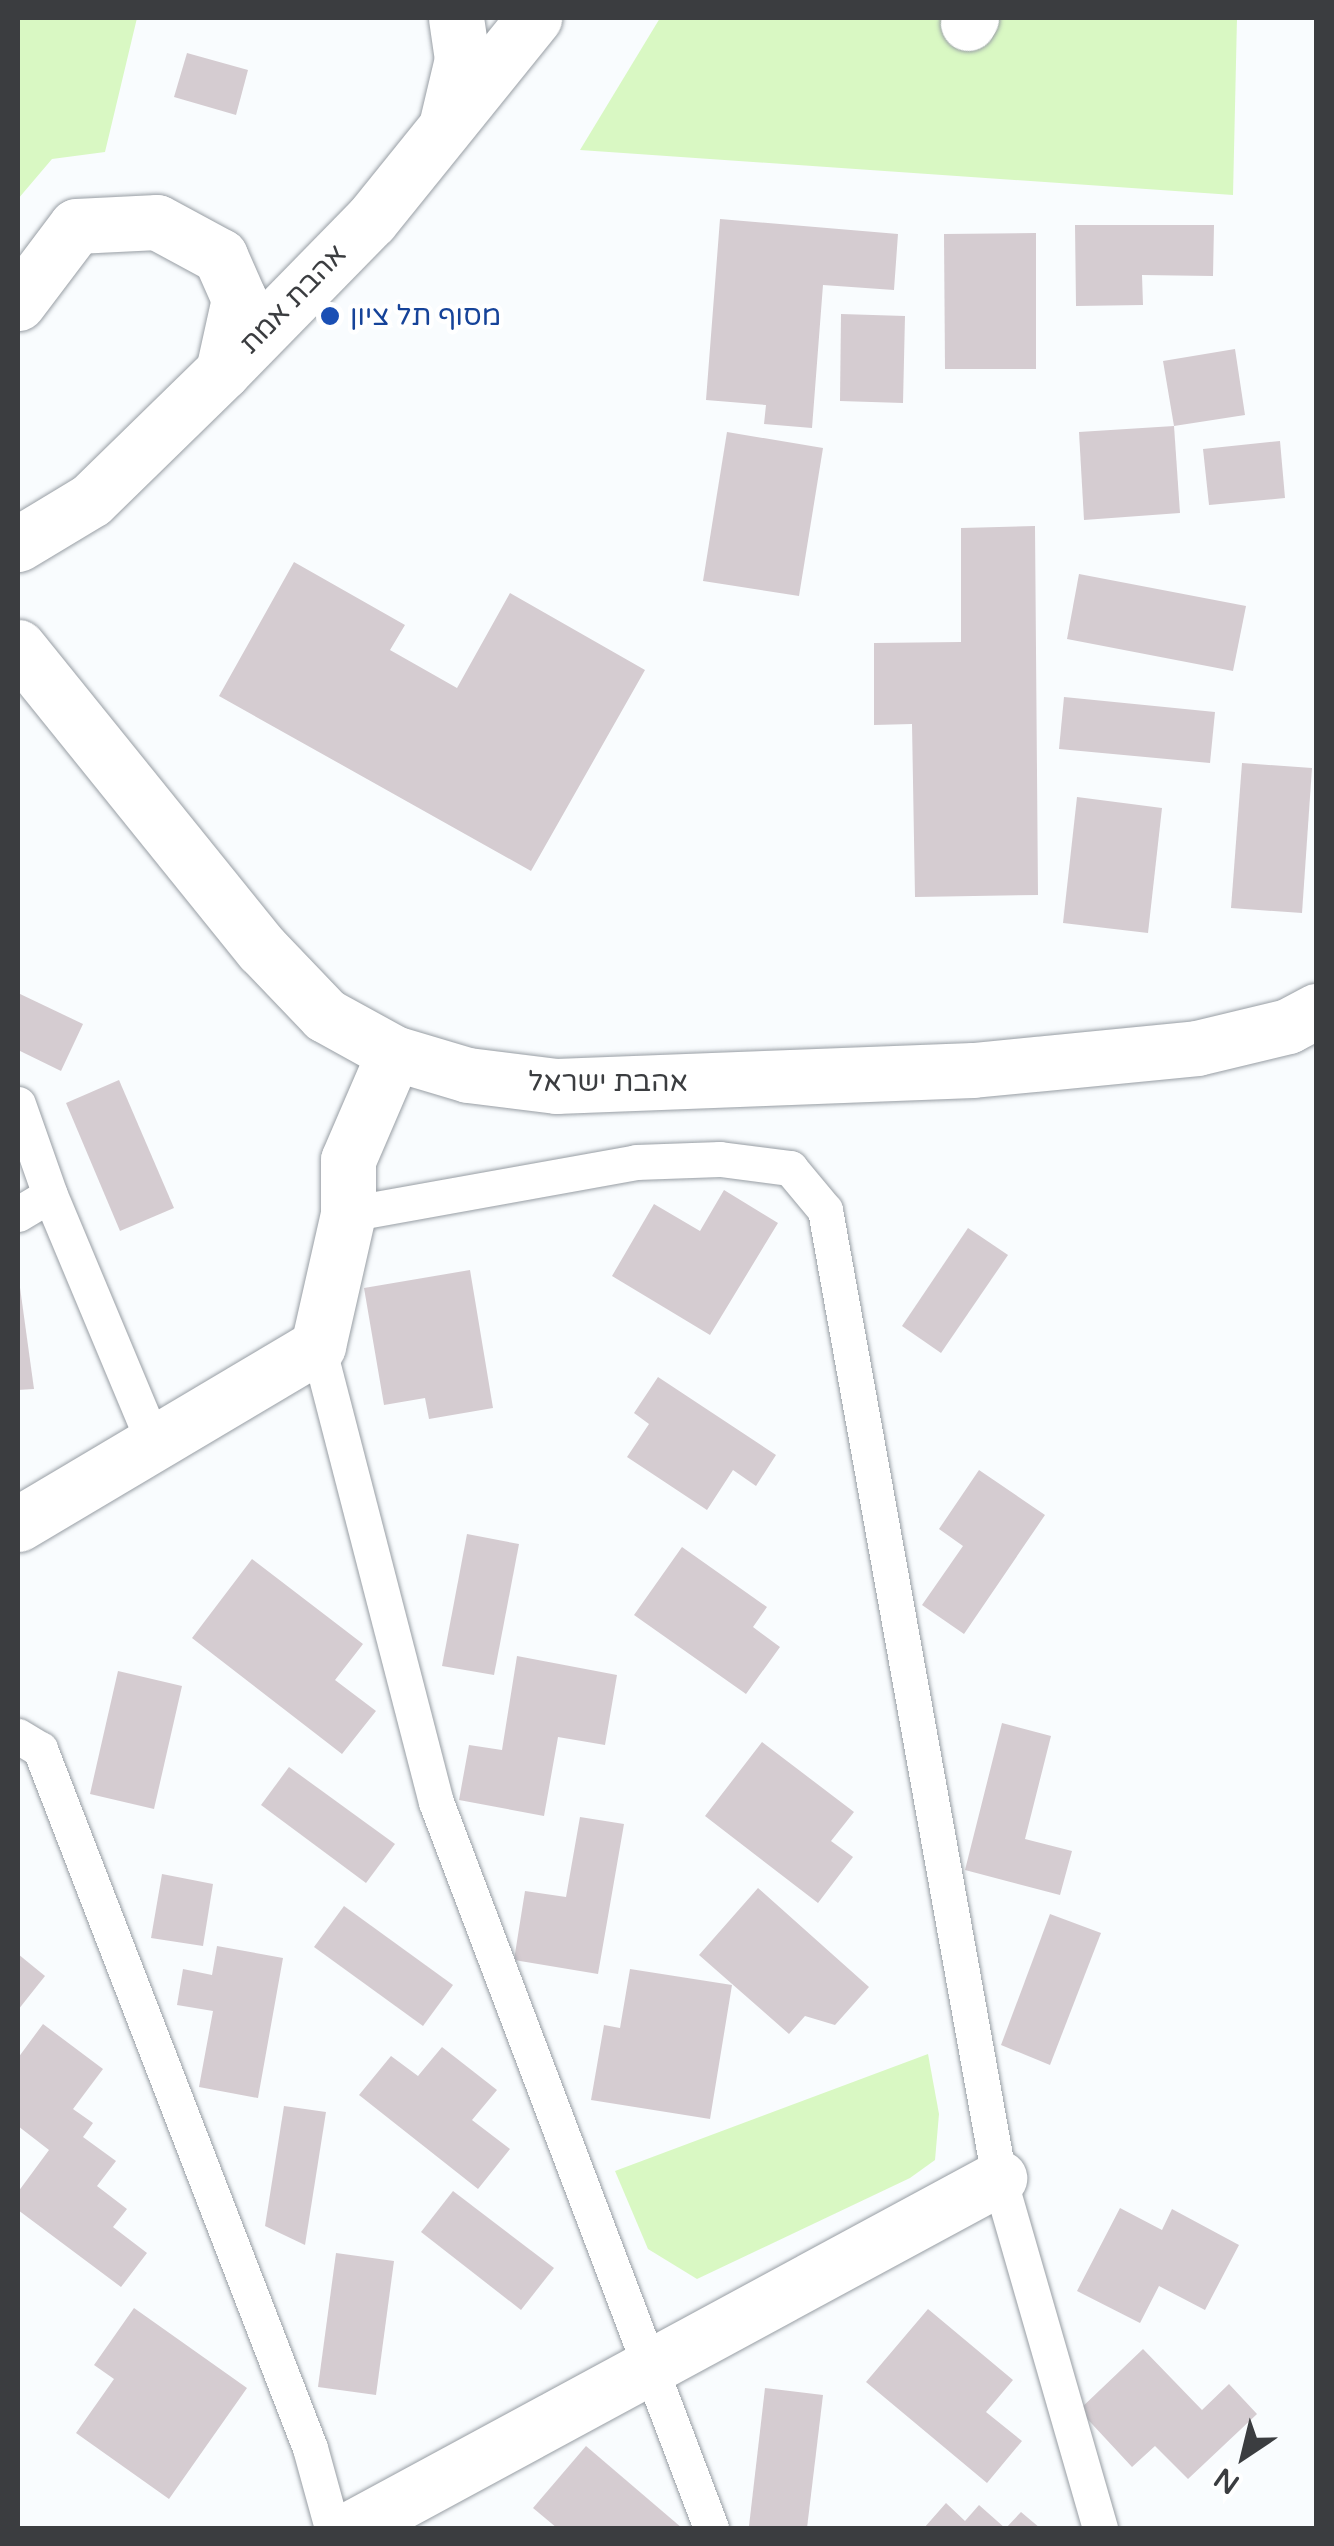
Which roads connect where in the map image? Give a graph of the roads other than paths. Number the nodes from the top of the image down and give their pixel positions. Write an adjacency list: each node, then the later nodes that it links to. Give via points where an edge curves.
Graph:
1 (456, 18): 3 (street, via 462,59)
2 (534, 18): 3 (street, אהבת אמת)
3 (444, 132): 5 (street, אהבת אמת, via 371,220)
4 (18, 303): 5 (street, via 76,226 157,222 220,256 240,299)
5 (224, 370): 6 (street, אהבת אמת, via 92,500)
6 (18, 544)
7 (18, 647): 9 (street, אהבת ישראל, via 262,949 326,1015)
8 (1316, 1011): 9 (street, אהבת ישראל, via 1288,1026 1196,1048 771,1081 556,1086 468,1075)
9 (394, 1053): 13 (street, via 348,1160)
10 (18, 1104): 11 (lane)
11 (50, 1195): 12 (lane); 15 (lane)
12 (18, 1214)
13 (348, 1214): 14 (street); 18 (lane, via 636,1162 720,1159 790,1168 825,1210)
14 (318, 1346): 15 (street); 19 (lane, via 436,1802)
15 (154, 1444): 16 (street)
16 (18, 1524)
17 (18, 1736): 20 (lane, via 40,1749 310,2448)
18 (999, 2178): 19 (street); 23 (lane)
19 (646, 2370): 21 (street); 22 (lane)
20 (332, 2528)
21 (352, 2528)
22 (712, 2528)
23 (1100, 2528)

